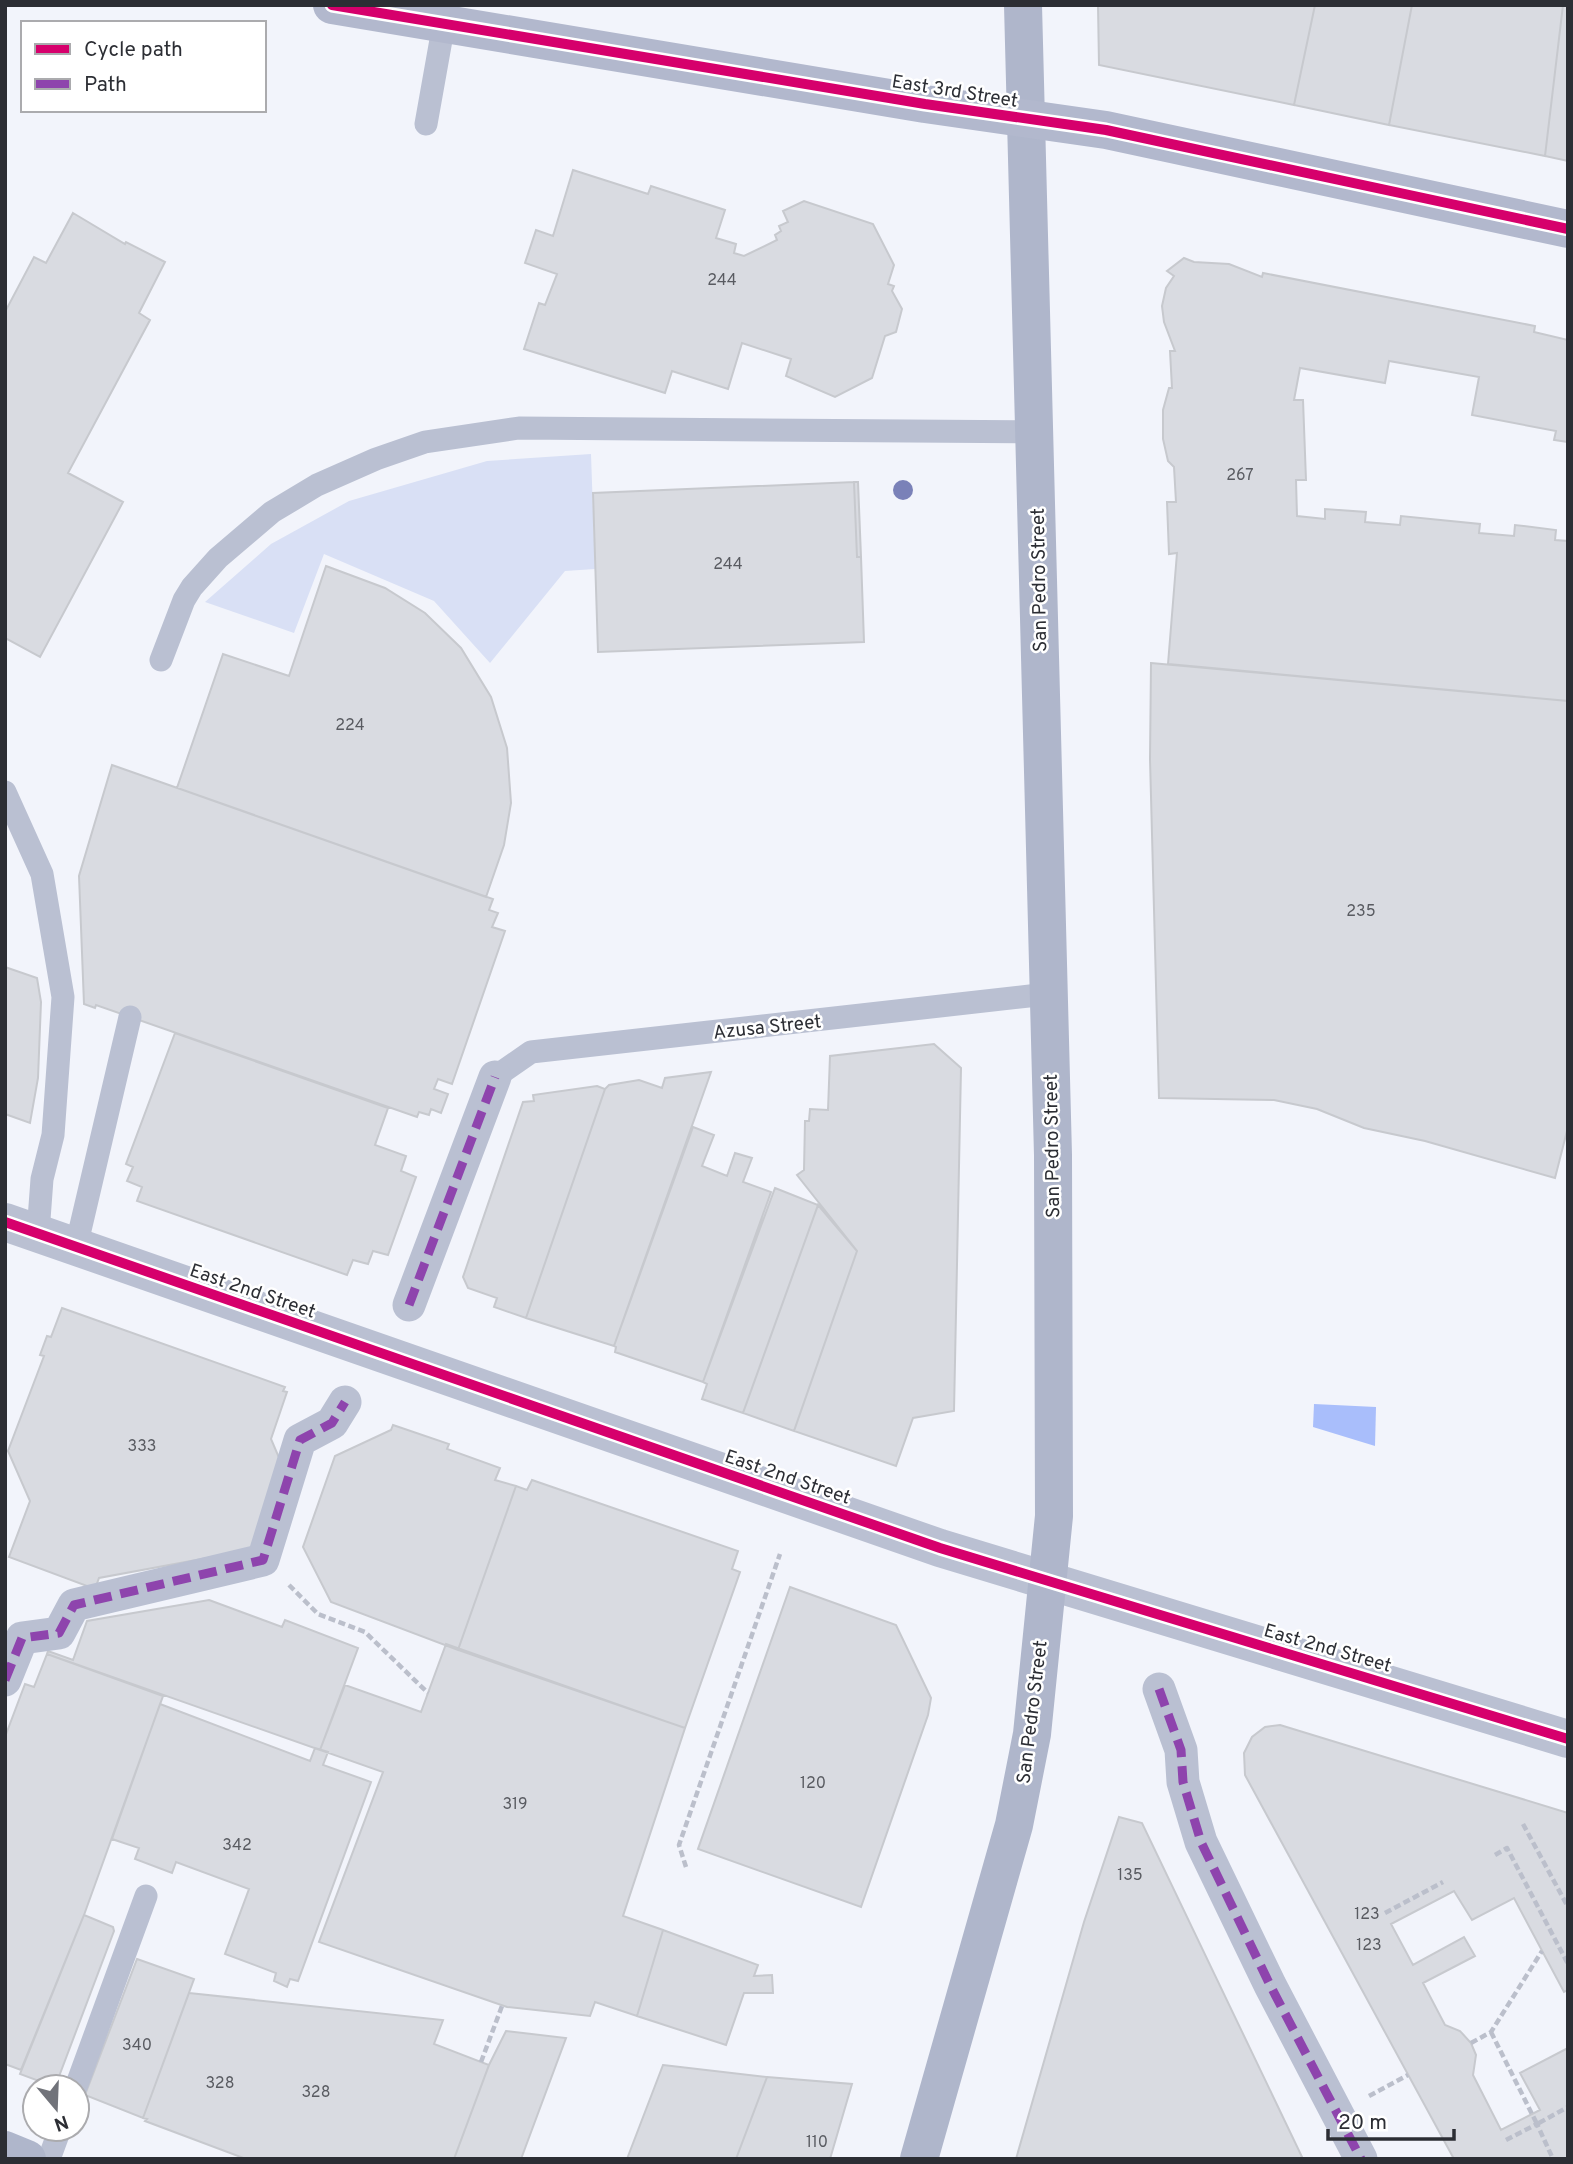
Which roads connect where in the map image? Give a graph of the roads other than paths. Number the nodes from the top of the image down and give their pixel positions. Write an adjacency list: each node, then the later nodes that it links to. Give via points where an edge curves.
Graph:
1 (332, 5): 3 (main road, East 3rd Street)
2 (1023, 5): 4 (main road, San Pedro Street)
3 (444, 23): 4 (main road, East 3rd Street); 5 (lane)
4 (1024, 118): 6 (main road, East 3rd Street, via 1106,130); 7 (main road, San Pedro Street)
5 (426, 124)
6 (1568, 229)
7 (1035, 432): 8 (lane, via 519,429 425,442 364,464 272,512 192,587); 10 (main road, San Pedro Street)
8 (161, 660)
9 (5, 792): 13 (lane, via 42,874 63,997 53,1135)
10 (1047, 994): 12 (lane, Azusa Street, via 531,1052); 17 (main road, San Pedro Street, via 1053,1155 1054,1516)
11 (130, 1017): 14 (lane)
12 (495, 1077): 15 (street)
13 (22, 1228): 14 (street, East 2nd Street)
14 (76, 1247): 17 (street, East 2nd Street, via 940,1548)
15 (409, 1305)
16 (345, 1402): 18 (street, via 332,1423 300,1440 263,1560 74,1605 60,1633 22,1638)
17 (1046, 1580): 20 (street, East 2nd Street); 25 (main road, San Pedro Street, via 1032,1734 1014,1825)
18 (5, 1681)
19 (1159, 1689): 26 (street, via 1181,1750 1182,1782 1201,1842)
20 (1568, 1739)
21 (146, 1896): 22 (lane)
22 (81, 2073)
23 (5, 2150): 24 (main road)
24 (27, 2159)
25 (919, 2159)
26 (1361, 2159)

